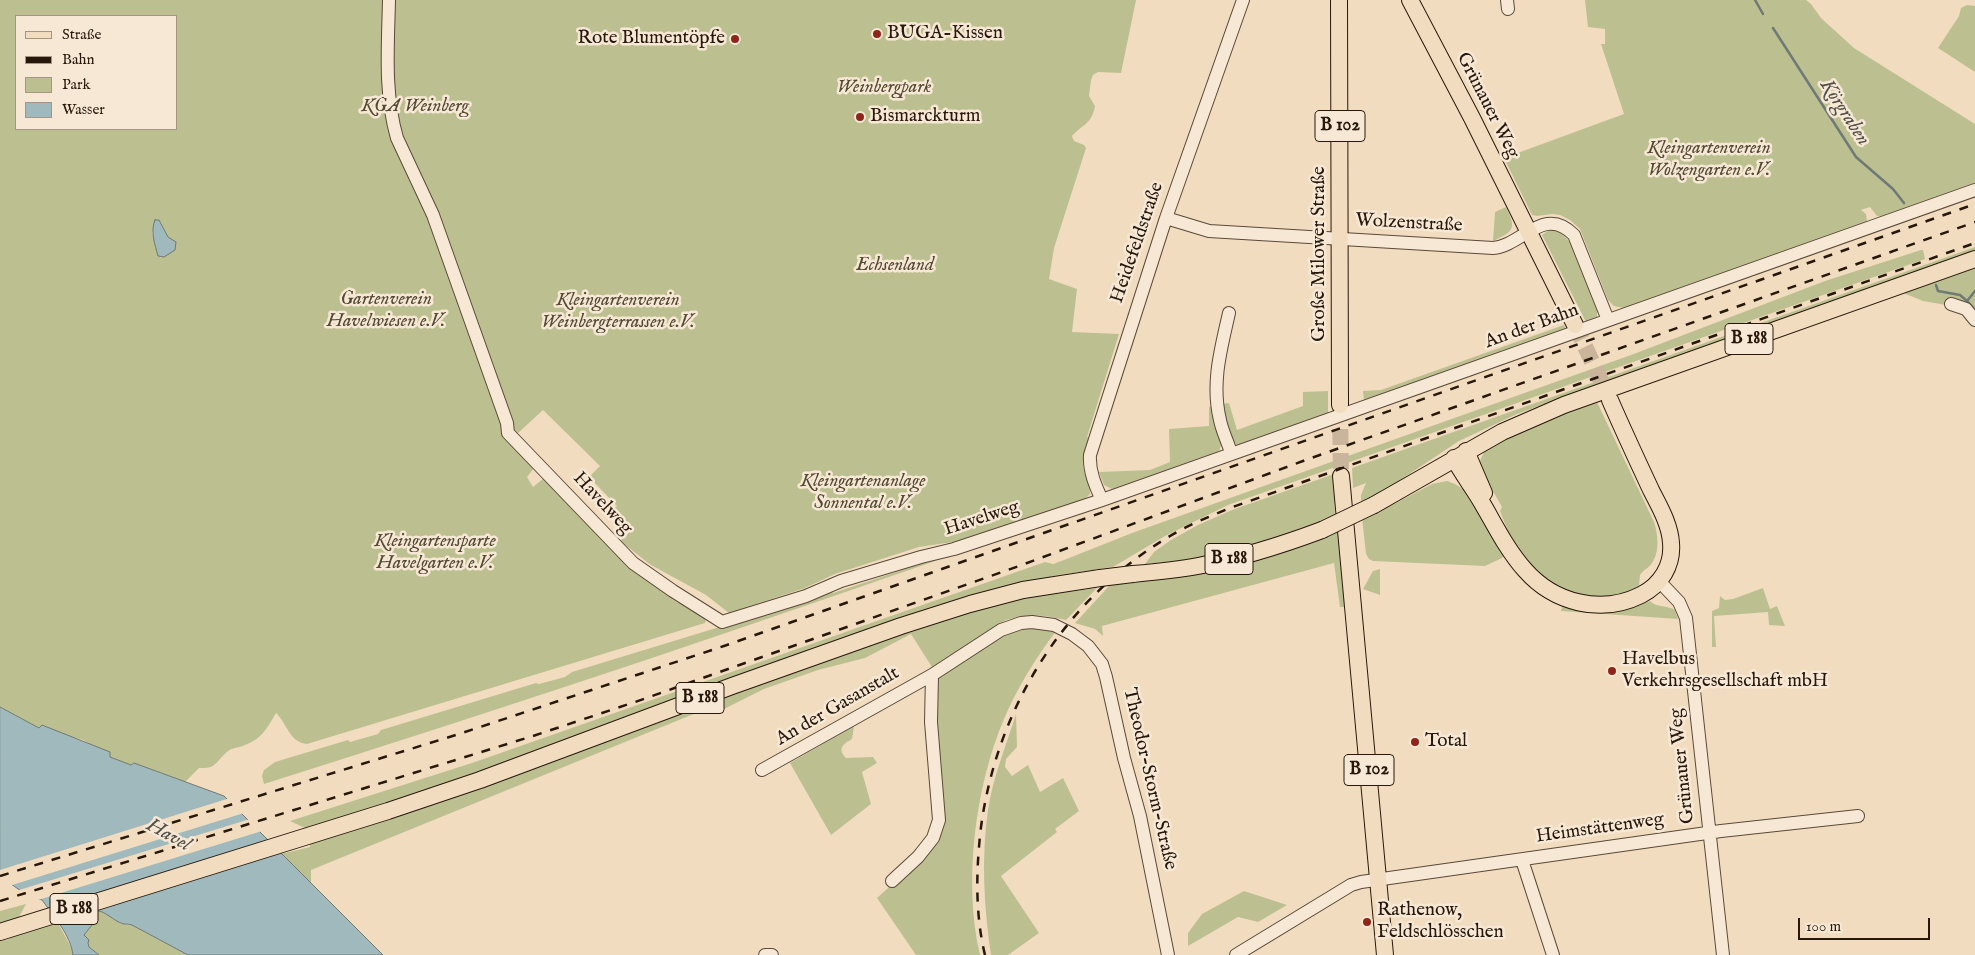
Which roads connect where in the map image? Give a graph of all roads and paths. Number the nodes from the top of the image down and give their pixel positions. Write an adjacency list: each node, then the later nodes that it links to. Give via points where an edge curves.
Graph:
1 (389, 0): 22 (street, Havelweg, via 388,90 397,138 442,240 508,432 633,563 722,622 806,596 841,581 954,549)
2 (1243, 0): 6 (street, Heidefeldstraße)
3 (1410, 0): 7 (main road, Grünauer Weg)
4 (1340, 4): 8 (main road, Große Milower Straße / B 102)
5 (1975, 190): 12 (street, An der Bahn)
6 (1166, 218): 8 (street, Wolzenstraße, via 1209,231); 22 (street, Heidefeldstraße, via 1090,455 1089,465)
7 (1528, 231): 8 (street, Wolzenstraße, via 1498,248); 12 (street, via 1554,224 1564,226 1574,235); 14 (main road, Grünauer Weg)
8 (1340, 239): 16 (main road, Große Milower Straße / B 102)
9 (1975, 259): 18 (main road, B 188, via 1564,405)
10 (1951, 304): 13 (street, via 1966,309)
11 (1229, 313): 17 (street, via 1218,362 1216,395 1220,422)
12 (1608, 320): 17 (street, An der Bahn)
13 (1975, 320)
14 (1575, 325)
15 (1610, 400): 24 (main road, via 1668,528 1671,554 1668,568)
16 (1340, 405)
17 (1231, 453): 22 (street, An der Bahn)
18 (1460, 454): 20 (main road, B 188); 21 (main road); 23 (main road, via 1481,487)
19 (1341, 476): 31 (main road, B 102)
20 (1416, 481): 21 (main road, via 1448,475); 33 (main road, B 188, bridge, via 1322,530 1290,542 1198,566 1023,590 970,604 732,686 480,780)
21 (1467, 481): 23 (main road)
22 (1102, 500)
23 (1506, 543): 24 (main road, via 1535,580 1558,595 1580,603 1597,606 1621,603 1647,592)
24 (1659, 581): 29 (street, Grünauer Weg, via 1679,602 1686,618)
25 (1063, 630): 26 (street, An der Gasanstalt, via 1041,622 1021,623 1001,630); 36 (street, Theodor-Storm-Straße, via 1088,646 1102,664 1140,816)
26 (932, 675): 27 (street, An der Gasanstalt); 32 (street, An der Gasanstalt, via 931,722 939,820 934,838)
27 (762, 770)
28 (1858, 816): 29 (street, Heimstättenweg)
29 (1710, 833): 30 (street, Heimstättenweg); 40 (street, Grünauer Weg)
30 (1522, 860): 31 (street, Heimstättenweg); 39 (street)
31 (1378, 880): 37 (street, Heimstättenweg, via 1351,885); 38 (main road, B 102)
32 (892, 881)
33 (0, 932)
34 (765, 955): 35 (street)
35 (772, 955)
36 (1168, 955)
37 (1236, 955)
38 (1385, 955)
39 (1553, 955)
40 (1724, 955)

